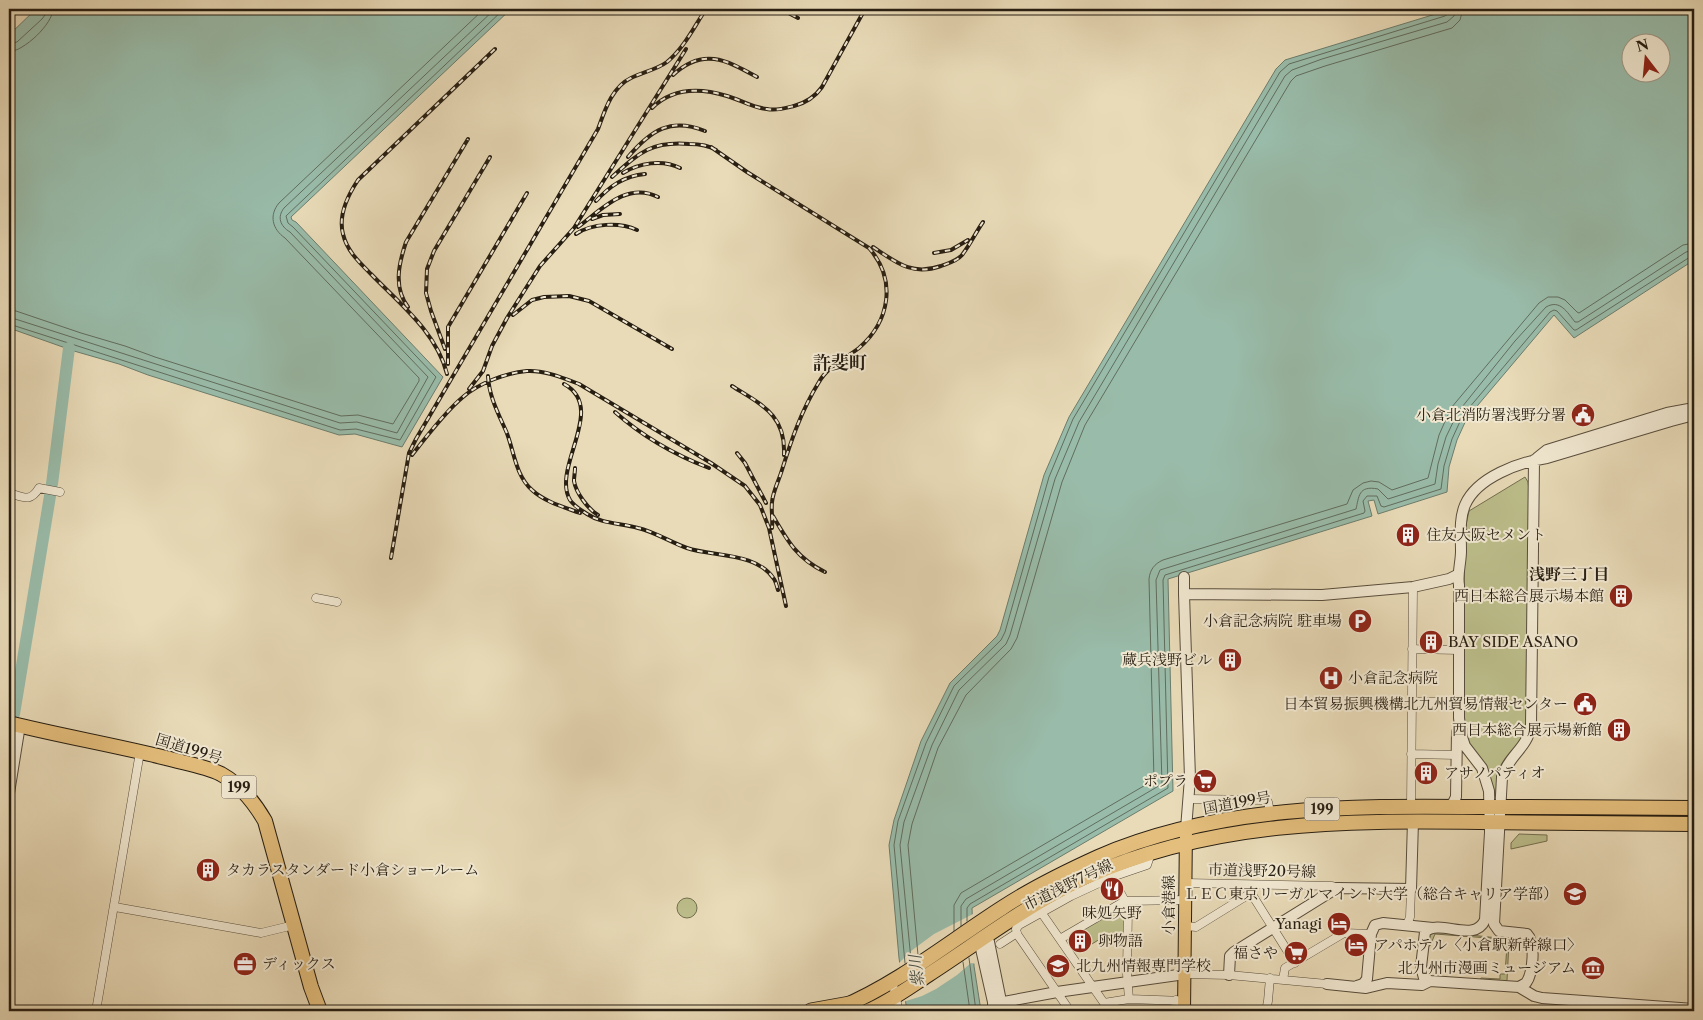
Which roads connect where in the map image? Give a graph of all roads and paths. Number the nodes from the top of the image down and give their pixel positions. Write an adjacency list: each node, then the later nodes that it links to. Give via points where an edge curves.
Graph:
1 (1694, 408): 3 (street, via 1667,413 1547,450)
2 (1694, 415): 3 (street)
3 (1534, 460): 6 (street, via 1493,477 1470,497 1461,521 1461,563); 25 (street, via 1531,725 1527,740 1503,772)
4 (60, 492): 5 (street, via 39,488 34,496 27,498)
5 (9, 493)
6 (1457, 574): 8 (street, via 1449,579); 13 (street)
7 (1184, 577): 9 (street)
8 (1413, 586): 9 (street, via 1322,595); 12 (street)
9 (1184, 594): 23 (street)
10 (316, 598): 11 (street)
11 (337, 602)
12 (1412, 649): 13 (street); 14 (street)
13 (1459, 650): 15 (street)
14 (1411, 702): 15 (street); 20 (street)
15 (1459, 702): 17 (street)
16 (14, 724): 18 (street); 19 (highway, 国道199号 / 199); 22 (street)
17 (1460, 725): 21 (street); 25 (street, via 1465,746 1486,777)
18 (9, 744)
19 (140, 752): 44 (street); 47 (highway, 国道199号 / 199, via 222,775 256,805 265,821)
20 (1411, 754): 21 (street); 29 (street)
21 (1457, 755): 24 (street, via 1456,797 1454,803)
22 (9, 793)
23 (1188, 798): 28 (street, via 1264,800 1268,802); 33 (street)
24 (1447, 807): 25 (highway, 国道199号 / 199); 29 (highway, 国道199号 / 199)
25 (1495, 807): 26 (highway, 国道199号 / 199); 31 (street)
26 (1569, 808): 27 (highway, 国道199号 / 199); 30 (highway, via 1607,814)
27 (1694, 808)
28 (1270, 812): 29 (highway, 国道199号 / 199, via 1336,808); 33 (highway, 国道199号 / 199)
29 (1412, 813): 31 (highway, 国道199号 / 199); 34 (highway, 国道199号 / 199, via 1282,826); 40 (street)
30 (1694, 815)
31 (1495, 822): 32 (highway, 国道199号 / 199); 50 (street, via 1484,922 1472,930); 61 (street, via 1494,924 1499,931 1530,937)
32 (1694, 824)
33 (1186, 829): 34 (main road, 小倉港線); 52 (highway, 国道199号 / 199, via 1122,848 1086,863 1018,898)
34 (1186, 844): 35 (highway, 国道199号 / 199, via 1151,852); 37 (main road, 小倉港線)
35 (1138, 862): 36 (street, 市道浅野7号線); 43 (highway, 国道199号 / 199, via 1082,879)
36 (1112, 877): 42 (street); 43 (street, 市道浅野7号線)
37 (1186, 883): 39 (street, 市道浅野20号線); 41 (main road, 小倉港線)
38 (1337, 888): 39 (street, 市道浅野20号線); 40 (street); 49 (street)
39 (1251, 889): 48 (street, via 1196,926); 49 (street)
40 (1412, 889): 46 (street)
41 (1186, 900): 42 (street); 48 (main road, 小倉港線)
42 (1125, 901): 54 (street); 64 (street, via 1128,908)
43 (1049, 902): 45 (street, 市道浅野7号線); 52 (highway, 国道199号 / 199)
44 (115, 907): 47 (street, via 261,934); 77 (street)
45 (1041, 912): 51 (street, 市道浅野7号線, via 1017,927); 54 (street)
46 (1407, 924): 50 (street); 53 (street, via 1379,923)
47 (294, 925): 78 (highway, 国道199号 / 199)
48 (1186, 926): 57 (main road, 小倉港線)
49 (1272, 928): 56 (street); 58 (street, via 1232,954)
50 (1433, 928): 63 (street, via 1424,935 1420,967 1424,978)
51 (1017, 933): 55 (street); 69 (street, 市道浅野7号線)
52 (978, 934): 60 (highway, 国道199号 / 199); 70 (highway, 国道199号 / 199); 75 (street, via 989,942)
53 (1371, 934): 56 (street, via 1344,933); 66 (street)
54 (1060, 939): 68 (street)
55 (1000, 944)
56 (1295, 963): 62 (street, via 1284,970)
57 (1185, 974): 58 (street); 64 (street); 74 (main road, 小倉港線)
58 (1229, 975): 59 (street)
59 (1270, 978): 62 (street); 85 (street)
60 (896, 979): 70 (street); 73 (highway, 国道199号 / 199)
61 (1529, 979): 67 (street); 71 (street, via 1534,992)
62 (1283, 980): 65 (street)
63 (1430, 981): 66 (street, via 1422,985); 67 (street)
64 (1127, 983): 68 (street); 72 (street)
65 (1327, 984): 66 (street)
66 (1363, 984)
67 (1519, 986): 71 (street)
68 (1093, 987): 69 (street); 72 (street, via 1104,1003)
69 (1057, 992): 75 (street); 83 (street, 市道浅野7号線)
70 (899, 994): 81 (highway, 国道199号 / 199); 82 (street)
71 (1542, 998): 76 (street)
72 (1129, 999): 74 (street)
73 (850, 1004): 79 (highway); 80 (highway, 国道199号 / 199)
74 (1182, 1004): 84 (street)
75 (998, 1007)
76 (1694, 1009)
77 (96, 1011)
78 (320, 1011)
79 (811, 1011)
80 (832, 1011)
81 (868, 1011)
82 (898, 1011)
83 (1070, 1011)
84 (1175, 1011)
85 (1266, 1011)

